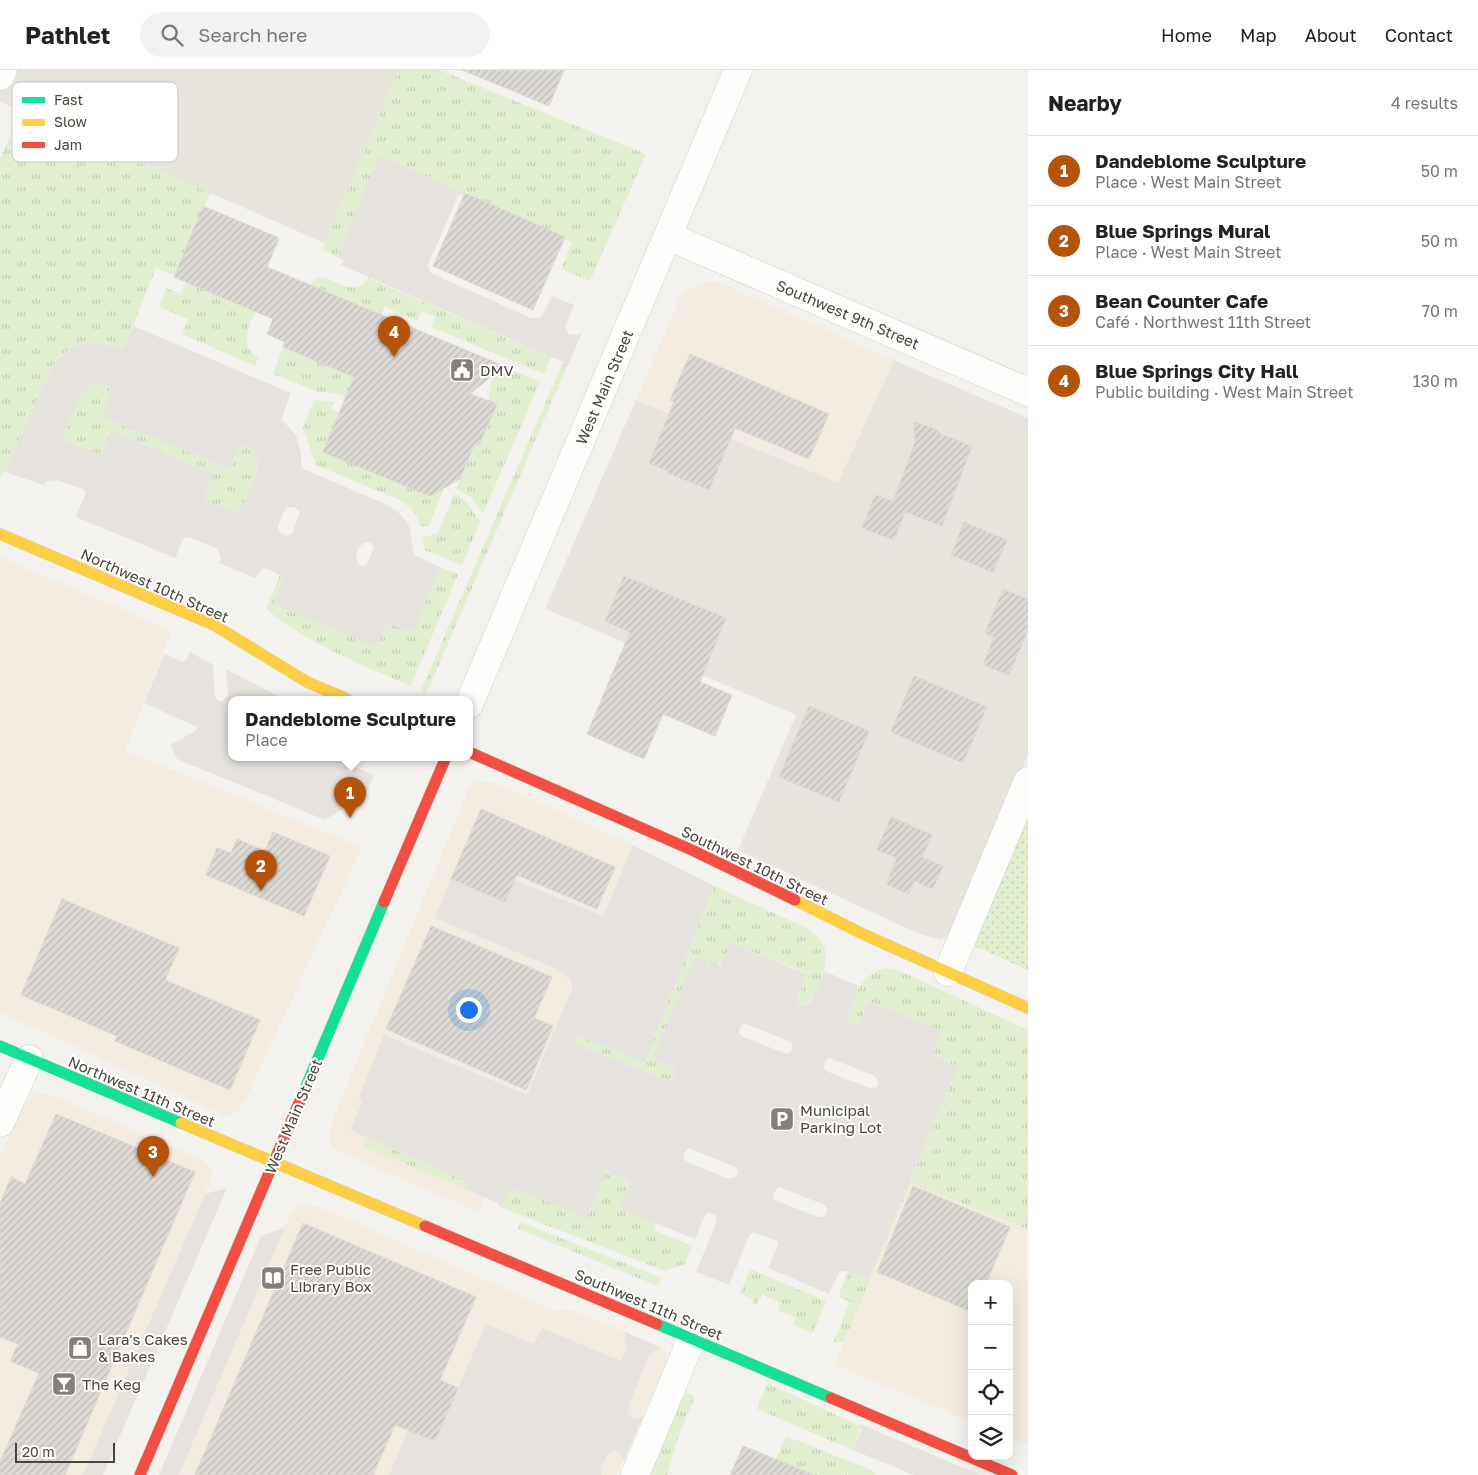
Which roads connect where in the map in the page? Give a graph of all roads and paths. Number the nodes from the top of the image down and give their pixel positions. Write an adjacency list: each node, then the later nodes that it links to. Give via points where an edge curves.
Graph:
1 (3, 70): 3 (street)
2 (738, 70): 4 (street, West Main Street)
3 (0, 76)
4 (668, 236): 5 (street, Southwest 9th Street); 8 (street, West Main Street)
5 (1028, 392)
6 (0, 534): 7 (street, Northwest 10th Street, via 214,624 306,682)
7 (339, 696)
8 (472, 696)
9 (473, 754): 12 (street, Southwest 10th Street, via 694,851)
10 (444, 761): 17 (street, West Main Street)
11 (1028, 781): 12 (street)
12 (948, 972): 13 (street, Southwest 10th Street)
13 (1028, 1008)
14 (0, 1046): 15 (street, Northwest 11th Street)
15 (29, 1059): 16 (street); 17 (street, Northwest 11th Street)
16 (0, 1123)
17 (273, 1162): 18 (street, Southwest 11th Street); 19 (street, West Main Street)
18 (692, 1338): 20 (street); 21 (street, Southwest 11th Street)
19 (140, 1475)
20 (635, 1475)
21 (1012, 1475)

